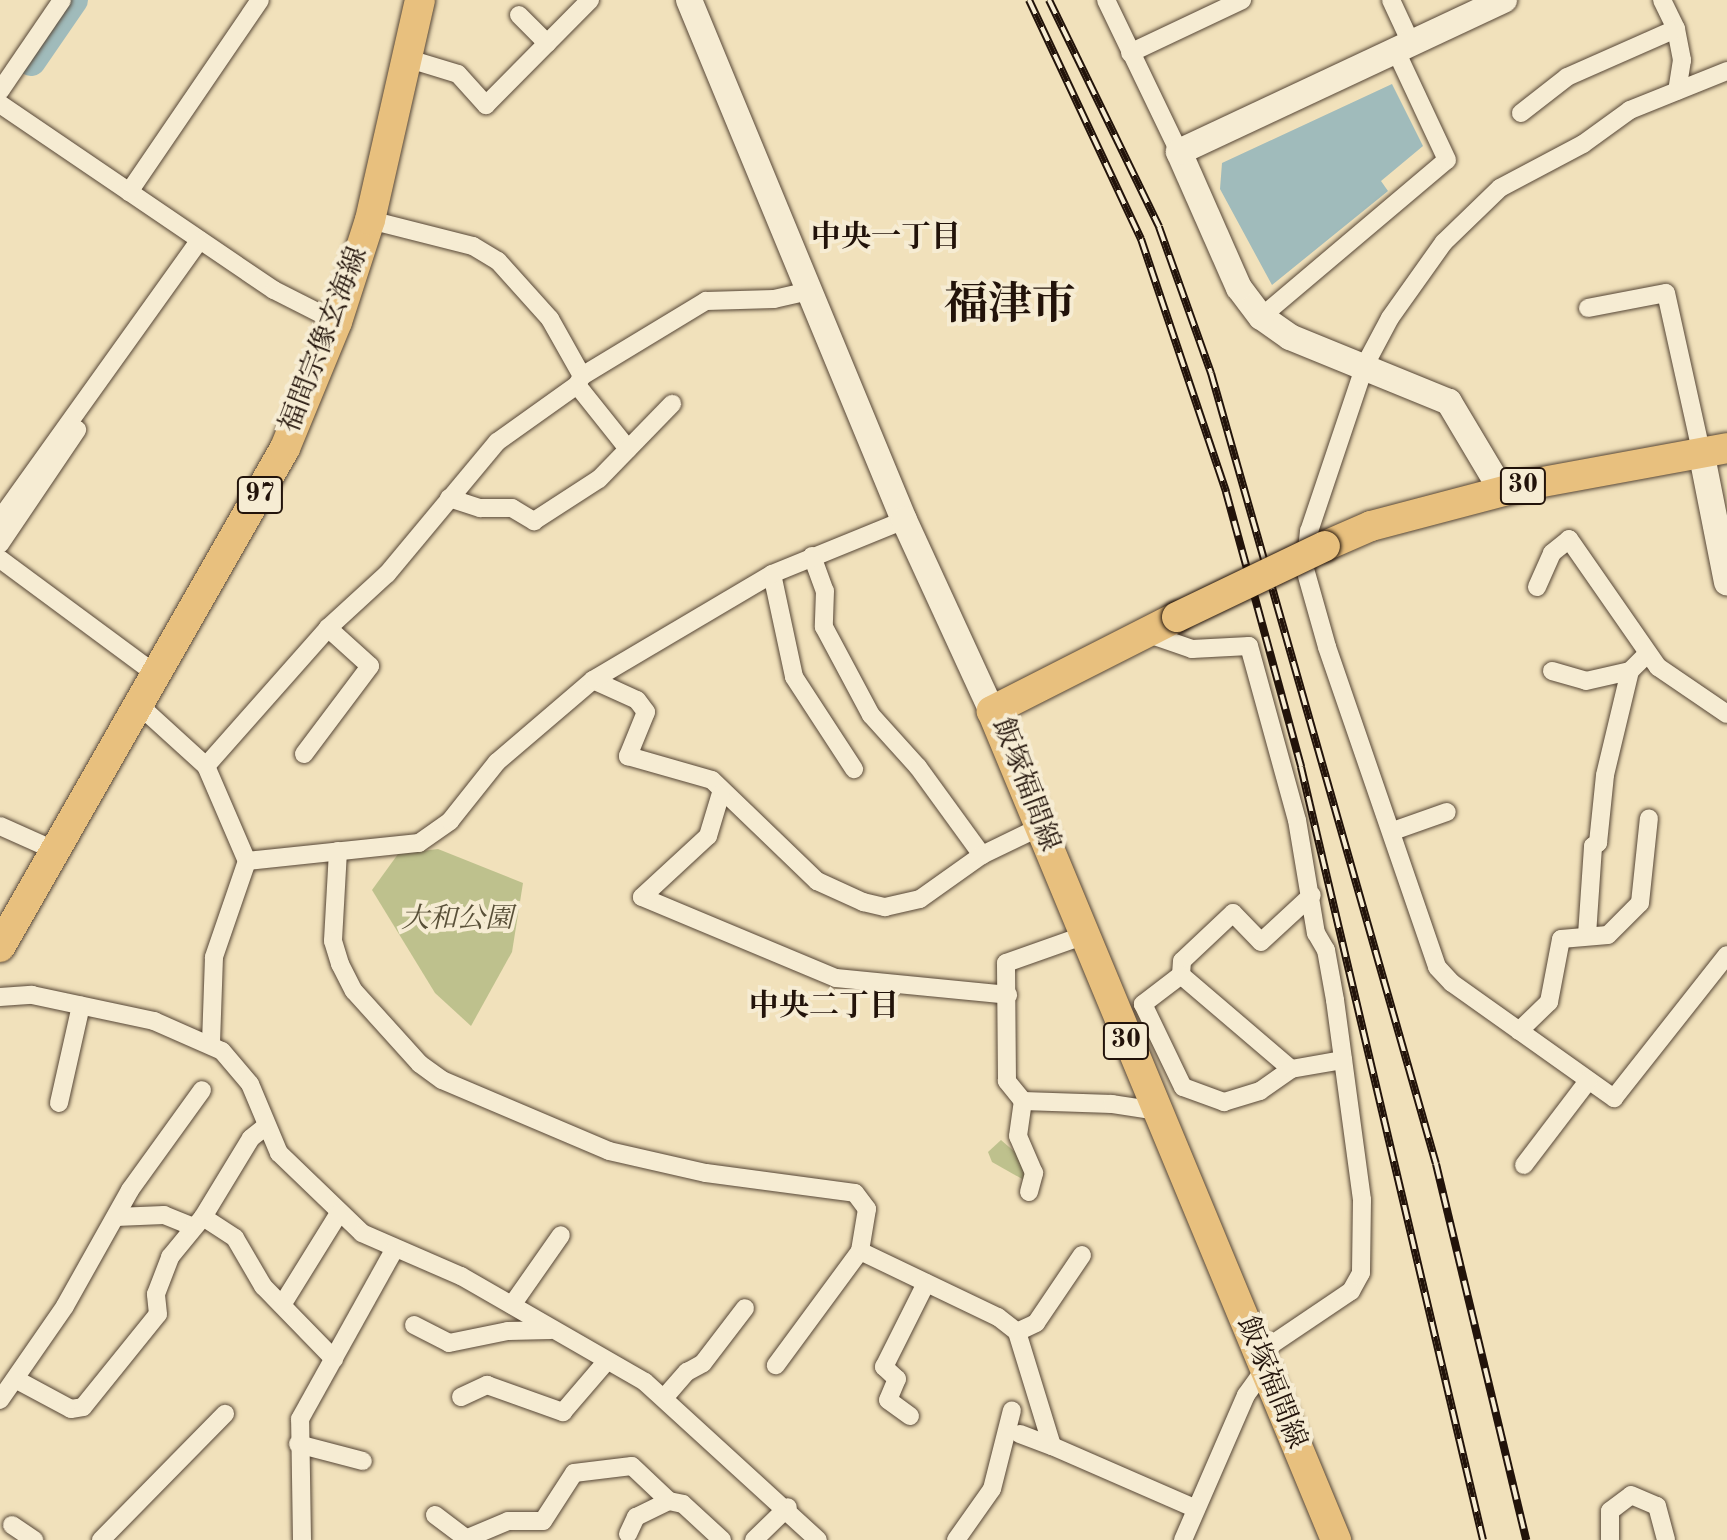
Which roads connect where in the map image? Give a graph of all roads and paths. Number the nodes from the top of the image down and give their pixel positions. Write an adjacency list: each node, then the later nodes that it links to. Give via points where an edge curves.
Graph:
1 (62, 0): 20 (street)
2 (260, 0): 23 (street)
3 (420, 0): 17 (main road, 福間宗像玄海線 / 97)
4 (590, 0): 14 (street)
5 (689, 0): 26 (street)
6 (1106, 0): 16 (street)
7 (1242, 0): 11 (street)
8 (1391, 0): 15 (street)
9 (1504, 0): 15 (street)
10 (1662, 0): 13 (street)
11 (1204, 8): 16 (street)
12 (519, 15): 14 (street)
13 (1676, 29): 19 (street, via 1682,60); 21 (street, via 1567,77)
14 (547, 43): 17 (street, via 486,105 458,74)
15 (1403, 47): 22 (street); 28 (street, via 1447,160)
16 (1130, 53): 22 (street)
17 (409, 59): 24 (main road, 福間宗像玄海線 / 97)
18 (1727, 71): 19 (street)
19 (1677, 91): 30 (street, via 1630,110 1583,144 1500,188 1444,242 1390,318)
20 (2, 101): 23 (street)
21 (1521, 113)
22 (1179, 152): 28 (street, via 1239,288)
23 (129, 192): 25 (street)
24 (370, 220): 29 (main road, 福間宗像玄海線 / 97); 31 (street, via 473,246 498,261 550,319)
25 (200, 240): 29 (street, via 274,290); 33 (street)
26 (810, 291): 31 (street, via 774,299 706,301); 39 (street)
27 (1588, 308): 35 (street, via 1666,293)
28 (1261, 317): 30 (street, via 1290,337)
29 (337, 322): 51 (main road, 福間宗像玄海線 / 97, via 285,448)
30 (1365, 365): 36 (street, via 1449,402); 64 (street, via 1309,531 1305,569)
31 (580, 380): 34 (street); 37 (street, via 497,442)
32 (672, 404): 34 (street)
33 (76, 421): 38 (street); 40 (street)
34 (628, 449): 37 (street, via 599,479 534,521 512,508 480,508)
35 (1714, 449): 36 (main road, 飯塚福間線 / 30); 44 (street)
36 (1502, 491): 47 (main road, 飯塚福間線 / 30, bridge, via 1371,526)
37 (449, 498): 46 (street, via 387,574)
38 (0, 519)
39 (904, 520): 41 (street); 54 (street)
40 (0, 544)
41 (812, 556): 43 (street); 67 (street, via 825,591 824,627 848,674 887,738 918,767)
42 (0, 559): 51 (street)
43 (772, 574): 52 (street); 58 (street, via 794,677)
44 (1727, 582)
45 (1537, 587): 48 (street, via 1552,553 1569,539)
46 (328, 628): 56 (street, via 370,666); 57 (street)
47 (1143, 632): 54 (main road, 飯塚福間線 / 30); 69 (street, via 1182,648 1249,646 1269,705)
48 (1647, 654): 50 (street); 55 (street, via 1673,681)
49 (1552, 671): 50 (street, via 1586,681)
50 (1630, 671): 71 (street, via 1605,775 1598,843 1593,846)
51 (158, 676): 53 (main road, 福間宗像玄海線 / 97)
52 (593, 680): 59 (street, via 637,700 646,712 628,756 701,775); 66 (street, via 497,762 450,821 419,843)
53 (140, 706): 57 (street); 65 (main road, 福間宗像玄海線 / 97)
54 (992, 711): 63 (main road, 飯塚福間線 / 30)
55 (1727, 714)
56 (304, 754)
57 (206, 766): 68 (street)
58 (854, 769)
59 (721, 793): 67 (street, via 817,881 863,902 885,907 920,899); 75 (street, via 708,836 642,897 836,978)
60 (1447, 812): 64 (street)
61 (1649, 818): 71 (street, via 1640,903 1608,935)
62 (0, 826): 65 (street)
63 (1040, 827): 67 (street); 70 (main road, 飯塚福間線 / 30)
64 (1393, 831): 78 (street, via 1437,967)
65 (56, 851): 72 (main road, 福間宗像玄海線 / 97)
66 (338, 851): 68 (street); 95 (street, via 333,941 340,964 354,991 420,1064 442,1080 609,1151 706,1173 855,1193 867,1209)
67 (982, 855)
68 (247, 861): 79 (street, via 214,957)
69 (1312, 895): 74 (street, via 1261,942 1233,913 1182,961); 80 (street)
70 (1085, 935): 75 (street, via 1012,957 1006,963); 86 (main road, 飯塚福間線 / 30)
71 (1587, 935): 78 (street, via 1568,935 1556,946 1556,981 1549,1002)
72 (0, 947)
73 (1727, 955): 82 (street, via 1614,1098)
74 (1181, 975): 81 (street); 81 (street, via 1143,1004 1183,1087 1224,1102 1260,1091)
75 (1008, 995): 84 (street, via 1007,1081)
76 (0, 997): 77 (street, via 32,995)
77 (81, 1005): 79 (street, via 154,1021); 85 (street)
78 (1519, 1031): 82 (street)
79 (211, 1044): 87 (street, via 237,1064)
80 (1343, 1060): 81 (street); 105 (street, via 1362,1200 1361,1273 1351,1291)
81 (1291, 1069)
82 (1588, 1081): 88 (street)
83 (202, 1090): 91 (street)
84 (1023, 1101): 86 (street); 89 (street, via 1018,1136 1034,1173)
85 (59, 1103)
86 (1157, 1111): 105 (main road, 飯塚福間線 / 30)
87 (264, 1128): 90 (street, via 279,1153); 92 (street, via 251,1138)
88 (1526, 1152)
89 (1029, 1192)
90 (339, 1213): 94 (street); 98 (street)
91 (116, 1217): 92 (street, via 164,1215); 108 (street)
92 (198, 1222): 98 (street, via 235,1238 263,1286); 108 (street, via 160,1277 158,1314 83,1407 71,1409)
93 (561, 1235): 99 (street)
94 (394, 1250): 99 (street, via 461,1276); 104 (street)
95 (860, 1251): 97 (street); 107 (street)
96 (1082, 1255): 103 (street, via 1036,1323)
97 (926, 1283): 103 (street, via 998,1317); 114 (street, via 884,1367 897,1379 888,1400)
98 (282, 1305): 104 (street)
99 (512, 1305): 102 (street)
100 (745, 1308): 110 (street, via 703,1363)
101 (414, 1325): 102 (street, via 449,1343 508,1331)
102 (551, 1330): 106 (street)
103 (1017, 1332): 117 (street)
104 (334, 1359): 116 (street, via 300,1419)
105 (1262, 1361): 121 (street); 134 (main road, 飯塚福間線 / 30)
106 (606, 1362): 109 (street, via 563,1412 487,1385); 110 (street)
107 (776, 1365)
108 (17, 1380): 111 (street)
109 (461, 1397)
110 (664, 1398): 120 (street)
111 (0, 1400)
112 (1012, 1410): 132 (street, via 992,1489)
113 (225, 1414): 127 (street)
114 (910, 1416)
115 (1020, 1434): 117 (street)
116 (298, 1444): 118 (street); 128 (street)
117 (1052, 1446): 121 (street)
118 (363, 1461)
119 (669, 1501): 124 (street, via 636,1517); 125 (street, via 632,1466 574,1473 543,1521 508,1521); 129 (street, via 683,1504)
120 (788, 1507): 130 (street); 131 (street)
121 (1196, 1509): 133 (street)
122 (435, 1515): 125 (street)
123 (12, 1525): 126 (street)
124 (628, 1534)
125 (464, 1539)
126 (34, 1540)
127 (101, 1540)
128 (302, 1540)
129 (722, 1540)
130 (754, 1540)
131 (818, 1540)
132 (956, 1540)
133 (1183, 1540)
134 (1336, 1540)
135 (1610, 1540): 136 (street, via 1610,1511 1631,1495 1657,1506)
136 (1666, 1540)

